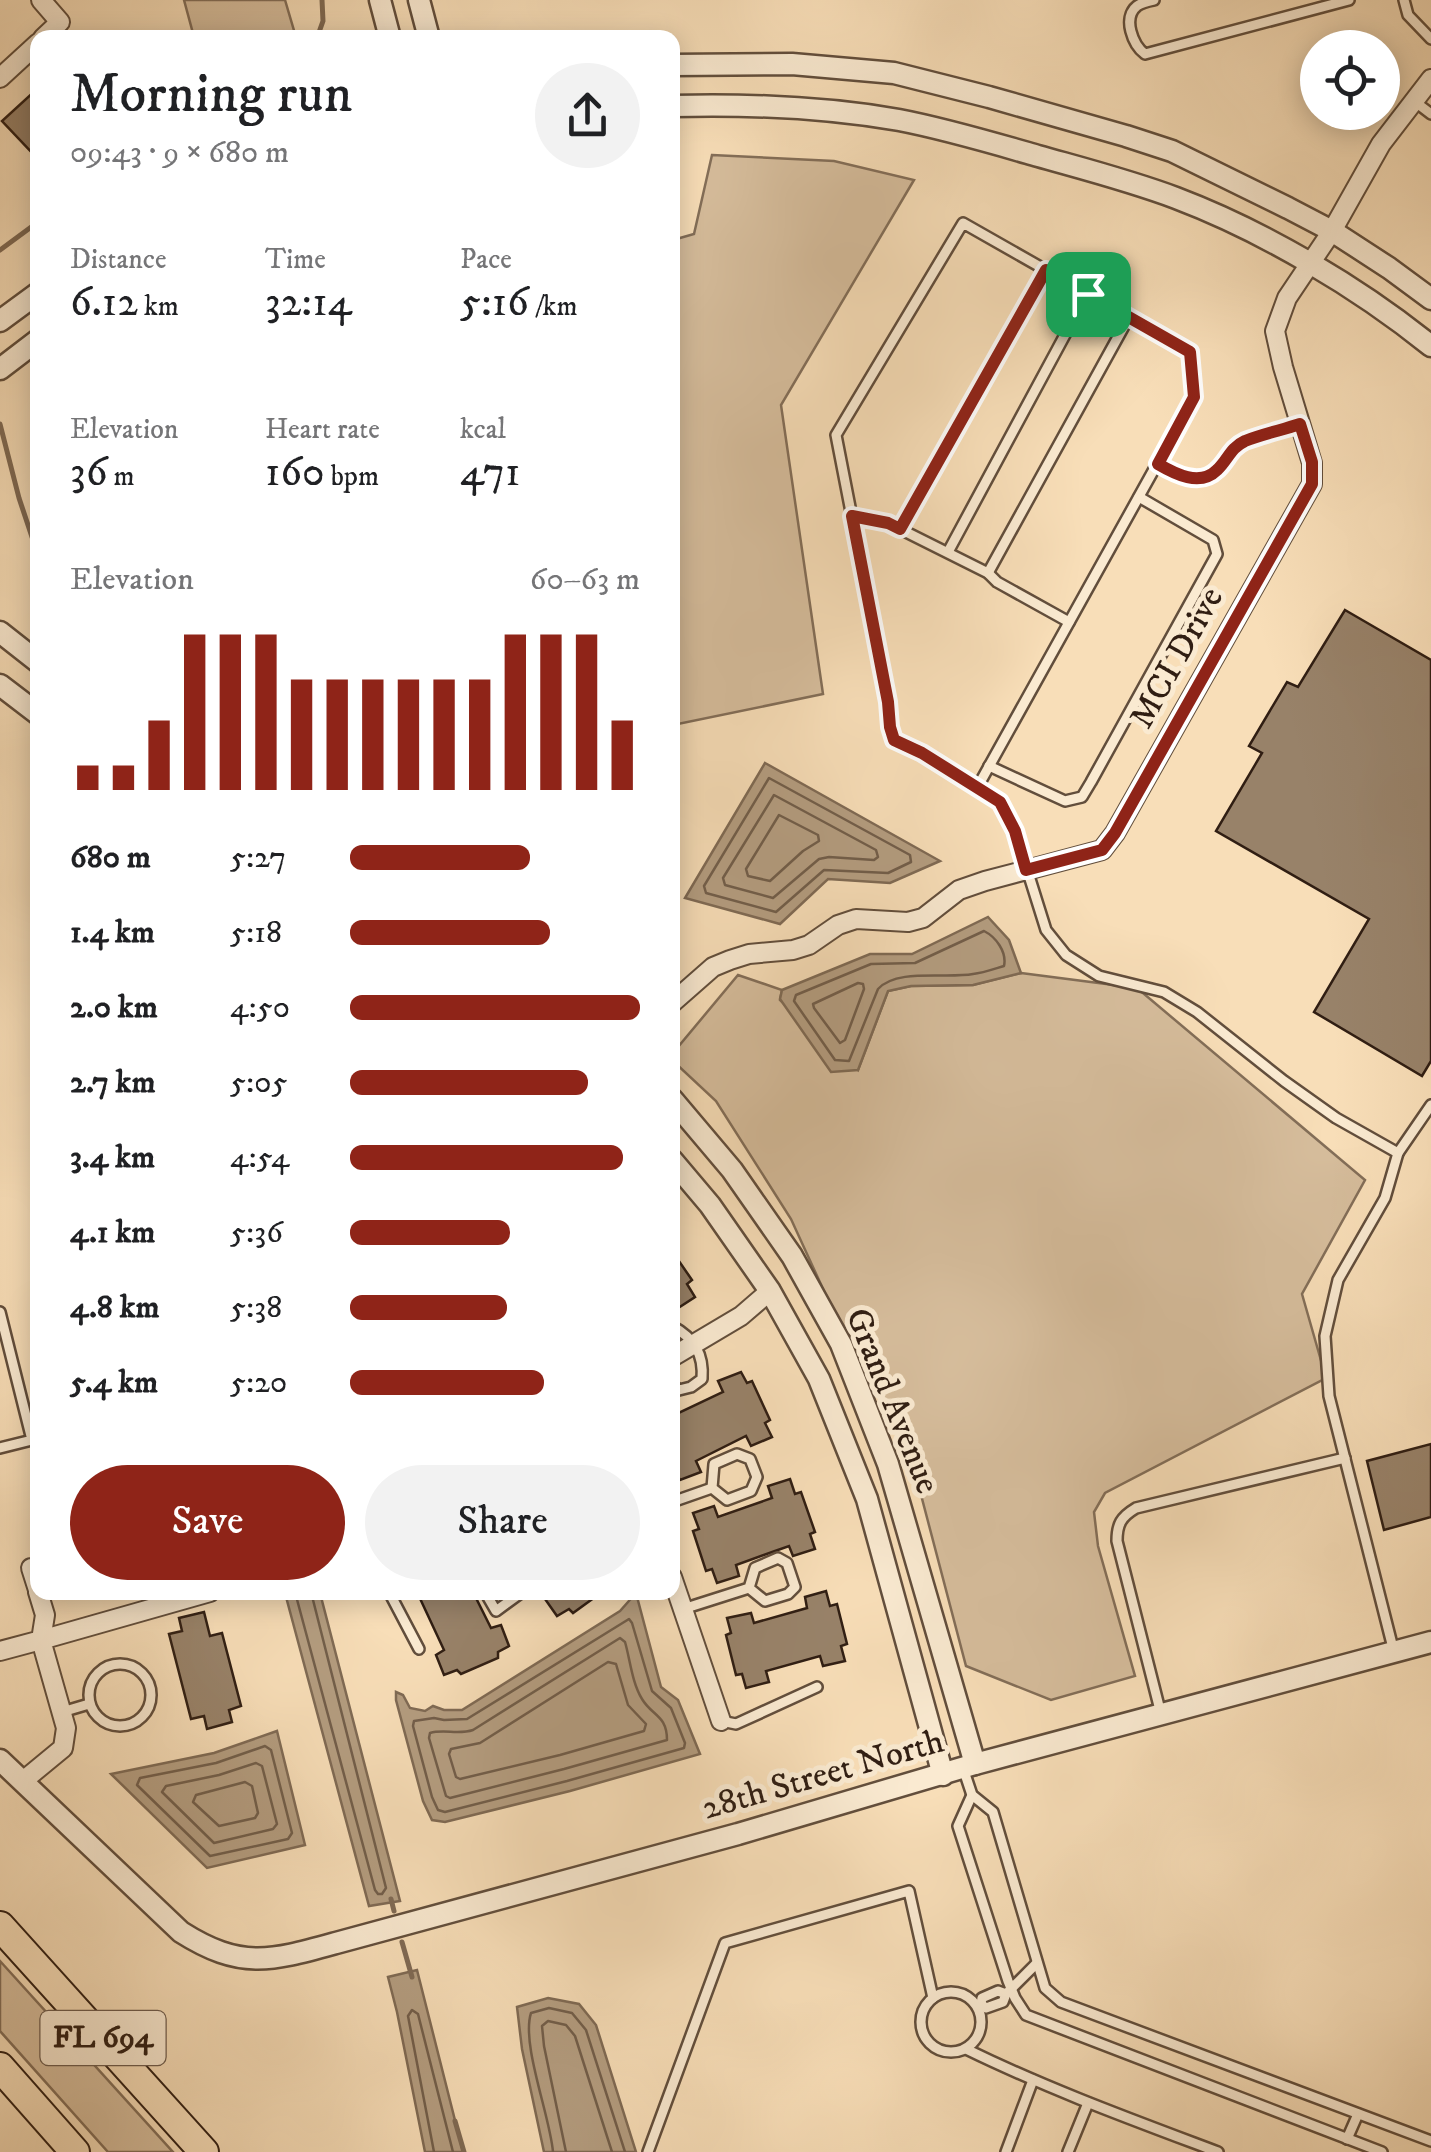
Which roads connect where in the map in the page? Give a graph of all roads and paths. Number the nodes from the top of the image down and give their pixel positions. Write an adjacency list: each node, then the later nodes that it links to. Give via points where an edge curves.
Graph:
1 (41, 0): 7 (street, via 60,22)
2 (380, 0): 8 (street)
3 (418, 0): 9 (street)
4 (1154, 0): 5 (lane, via 1131,14 1136,47 1145,54)
5 (1350, 0)
6 (1404, 0): 10 (lane, via 1408,15)
7 (52, 30)
8 (388, 30)
9 (427, 30)
10 (1431, 39)
11 (30, 50): 13 (street)
12 (680, 65): 18 (street, via 792,64 894,73 989,97 1172,151)
13 (0, 78)
14 (1431, 79): 15 (street, MCI Drive)
15 (1414, 101): 17 (lane); 18 (street, MCI Drive, via 1380,144)
16 (680, 106): 19 (street, via 794,107 900,120 996,144 1178,199)
17 (1431, 114)
18 (1332, 231): 19 (street, MCI Drive); 23 (street)
19 (1311, 264): 27 (street); 29 (street, MCI Drive, via 1287,298 1276,331)
20 (1046, 270): 21 (lane); 32 (lane, via 962,223 836,435); 33 (lane)
21 (1088, 294): 24 (lane); 34 (lane)
22 (30, 299): 25 (street)
23 (1431, 299)
24 (1129, 318): 30 (lane, via 1190,352 1194,397); 35 (lane)
25 (0, 322)
26 (30, 346): 28 (street)
27 (1431, 346)
28 (0, 369)
29 (1300, 424): 30 (lane, via 1244,442 1216,473 1196,479); 43 (street, MCI Drive, via 1312,484 1115,833 1102,850)
30 (1158, 464): 31 (lane)
31 (1140, 497): 36 (lane); 41 (lane, via 1213,540 1216,554 1091,782 1082,797 1065,801)
32 (852, 516): 33 (lane); 42 (lane, via 894,740)
33 (900, 529): 34 (lane)
34 (948, 552): 35 (lane)
35 (988, 573): 36 (lane)
36 (1069, 622): 41 (lane)
37 (0, 632): 38 (street)
38 (30, 656)
39 (0, 685): 40 (street)
40 (30, 708)
41 (989, 766): 42 (lane)
42 (977, 788): 43 (lane, via 1000,802)
43 (1026, 870): 44 (street, MCI Drive, via 959,890 923,918 856,919 794,950 730,960); 47 (lane, via 1046,930 1066,956 1099,976 1164,992 1336,1118)
44 (680, 996)
45 (1431, 1104): 47 (lane)
46 (680, 1108): 49 (street, Grand Avenue, via 732,1170)
47 (1398, 1153): 59 (lane, via 1385,1198 1338,1280 1324,1336)
48 (680, 1169): 50 (street, Grand Avenue)
49 (801, 1272): 50 (street); 81 (street, Grand Avenue, via 841,1344 888,1464)
50 (770, 1291): 53 (street); 81 (street, Grand Avenue, via 819,1379 867,1499)
51 (0, 1312): 56 (lane)
52 (680, 1332): 53 (lane)
53 (695, 1344): 54 (street); 55 (lane, via 702,1379)
54 (680, 1352)
55 (680, 1390)
56 (30, 1432)
57 (30, 1440): 58 (lane)
58 (0, 1448)
59 (1344, 1458): 74 (lane); 78 (lane, via 1136,1508 1117,1525)
60 (712, 1488): 60 (lane, via 714,1464 736,1454 750,1459 756,1477 751,1491 727,1500); 61 (lane)
61 (680, 1499)
62 (750, 1588): 62 (lane, via 755,1568 778,1558 787,1563 794,1587 788,1594 765,1601); 69 (lane)
63 (680, 1598): 69 (street)
64 (40, 1600): 70 (street)
65 (156, 1600): 70 (street)
66 (393, 1600): 72 (lane)
67 (490, 1600): 68 (lane, via 496,1610)
68 (510, 1600)
69 (684, 1609): 79 (street)
70 (41, 1640): 73 (street); 77 (street)
71 (1431, 1642): 74 (street, 28th Street North)
72 (419, 1649)
73 (0, 1651)
74 (1394, 1652): 78 (street, 28th Street North)
75 (817, 1687): 79 (lane, via 736,1724)
76 (90, 1704): 76 (lane, via 101,1721 121,1727 140,1720 151,1692 142,1673 114,1664 96,1674); 77 (lane)
77 (62, 1712): 82 (street, via 63,1748)
78 (1161, 1714): 81 (street, 28th Street North)
79 (721, 1722)
80 (0, 1760): 82 (street)
81 (960, 1769): 82 (street, 28th Street North, via 262,1959 231,1957 181,1932); 83 (lane)
82 (22, 1781)
83 (972, 1795): 85 (lane, via 992,1812); 86 (lane, via 958,1826)
84 (0, 1926): 99 (highway, FL 694)
85 (1038, 1963): 86 (lane); 89 (lane, via 1045,1988 1061,2002)
86 (1009, 1991): 88 (lane, via 998,1990); 91 (lane, via 1026,2015)
87 (933, 1998): 88 (lane, via 962,1994); 90 (lane, via 920,2024 928,2042 945,2052); 100 (lane, via 909,1891 724,1943)
88 (979, 2005): 90 (lane, via 982,2026)
89 (1160, 2039): 91 (lane); 95 (lane)
90 (966, 2049): 93 (lane)
91 (1152, 2064): 96 (lane)
92 (0, 2067): 98 (highway, FL 694)
93 (1033, 2080): 94 (lane); 101 (lane)
94 (1088, 2103): 102 (lane); 103 (lane)
95 (1358, 2114): 96 (lane); 97 (lane)
96 (1347, 2139): 104 (lane)
97 (1431, 2141)
98 (75, 2152)
99 (204, 2152)
100 (648, 2152)
101 (1006, 2152)
102 (1068, 2152)
103 (1218, 2152)
104 (1382, 2152)

